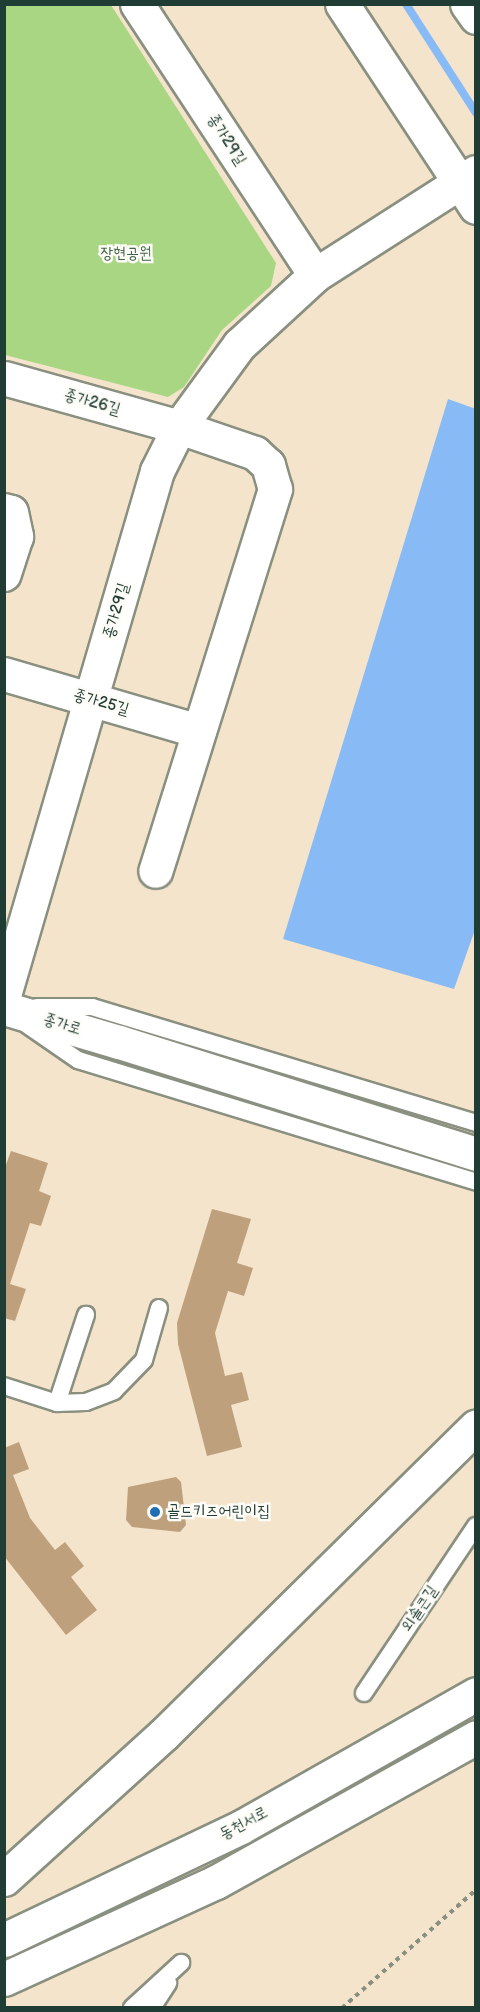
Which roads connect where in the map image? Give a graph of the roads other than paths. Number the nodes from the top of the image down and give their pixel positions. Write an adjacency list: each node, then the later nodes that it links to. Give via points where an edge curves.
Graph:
1 (136, 4): 6 (street, 종가29길)
2 (342, 4): 5 (street, 종가29길)
3 (467, 4): 4 (street)
4 (476, 17)
5 (471, 184): 6 (street, 종가29길)
6 (315, 275): 8 (street, 종가29길, via 239,345)
7 (4, 378): 8 (street, 종가26길)
8 (179, 427): 12 (street, 종가29길, via 157,471); 13 (street, 종가26길, via 255,453 268,465 275,489)
9 (4, 510): 10 (street, via 11,512 16,536)
10 (4, 574)
11 (4, 674): 12 (street, 종가25길)
12 (91, 701): 13 (street, 종가25길); 15 (street, 종가29길)
13 (199, 730): 14 (street, 종가26길)
14 (155, 871)
15 (4, 995)
16 (4, 1008): 17 (lane, via 92,1008); 18 (street, 종가로); 19 (lane, via 78,1060)
17 (476, 1123)
18 (476, 1154)
19 (476, 1182)
20 (159, 1308): 23 (lane, via 144,1360 114,1390 86,1402)
21 (86, 1315): 23 (lane)
22 (4, 1386): 23 (lane)
23 (57, 1403)
24 (476, 1426): 29 (street, via 164,1734)
25 (476, 1526): 26 (lane, 외솔큰길)
26 (364, 1693)
27 (476, 1694): 30 (street, 동천서로, via 241,1827)
28 (476, 1737): 31 (street, via 216,1882)
29 (4, 1879)
30 (4, 1940)
31 (4, 1979)
32 (132, 2007): 33 (lane, via 181,1963)
33 (152, 2007)

